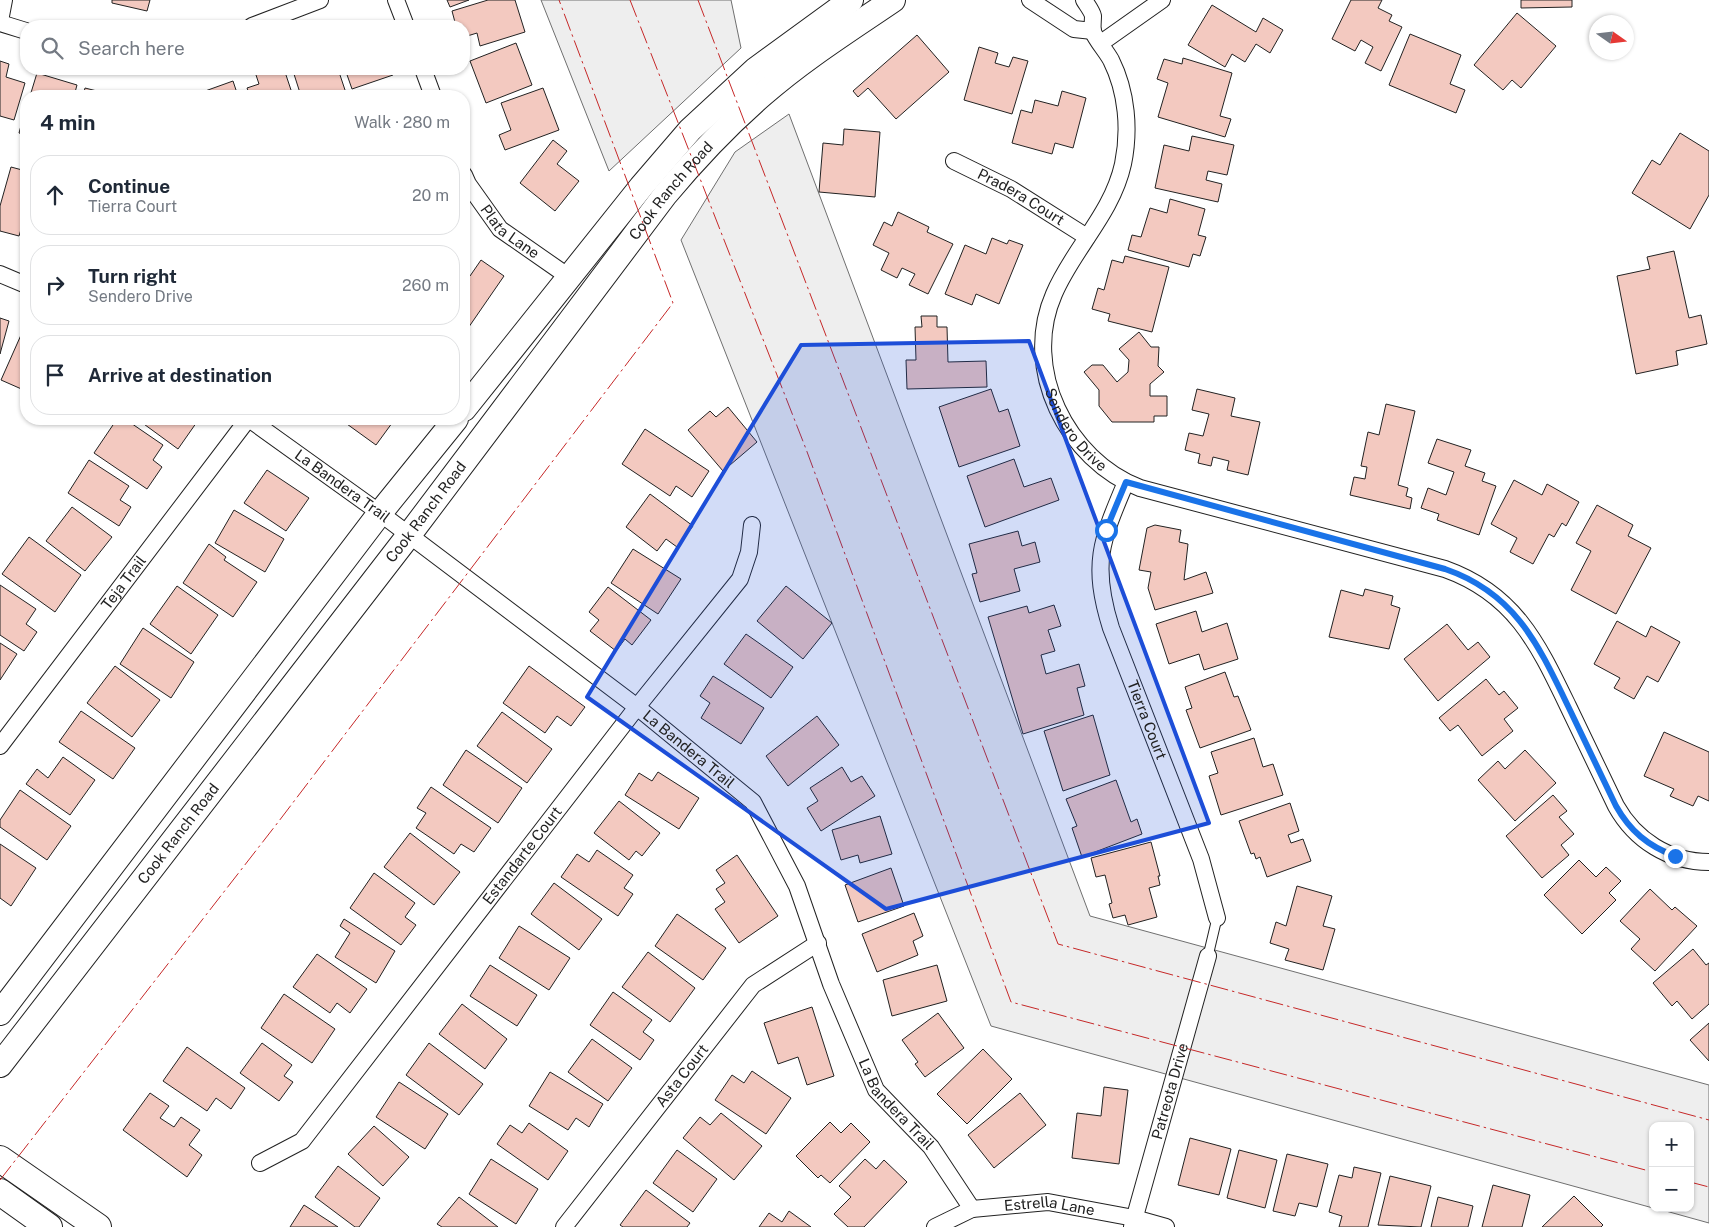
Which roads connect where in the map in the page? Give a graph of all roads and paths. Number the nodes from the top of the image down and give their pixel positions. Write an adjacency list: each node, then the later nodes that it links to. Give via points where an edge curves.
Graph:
1 (4, 0): 11 (street)
2 (320, 0): 9 (street)
3 (396, 0): 10 (street)
4 (851, 0): 20 (street, Cook Ranch Road, via 755,70 696,124)
5 (893, 0): 29 (street, Cook Ranch Road, via 783,78 699,156 633,236)
6 (1084, 0): 13 (street, Sendero Drive, via 1093,14)
7 (1162, 0): 13 (street)
8 (1038, 2): 13 (street, via 1074,29)
9 (268, 20)
10 (404, 20)
11 (0, 22): 12 (street)
12 (20, 29)
13 (1097, 37): 18 (street, Sendero Drive, via 1118,78 1127,129 1123,163 1114,192)
14 (425, 75): 15 (street)
15 (432, 90)
16 (954, 161): 18 (street, Pradera Court, via 1011,189)
17 (470, 187): 20 (street, Plata Lane, via 500,229)
18 (1087, 237): 26 (street, Sendero Drive, via 1053,296 1045,335 1047,378 1057,409 1077,441 1102,467)
19 (0, 274): 21 (street)
20 (569, 276): 22 (street, Cook Ranch Road)
21 (20, 282)
22 (470, 400)
23 (243, 425): 31 (street, Teja Trail)
24 (256, 425): 27 (street, La Bandera Trail)
25 (451, 425): 27 (street)
26 (1126, 482): 32 (street, Sendero Drive, via 1445,569 1488,590 1511,610 1537,644 1629,827 1662,851); 33 (street, Tierra Court, via 1102,545 1099,560 1101,592 1111,628 1201,859)
27 (380, 513): 29 (street, La Bandera Trail); 36 (street)
28 (752, 525): 30 (street, Estandarte Court, via 750,552 740,579)
29 (410, 535): 30 (street, La Bandera Trail); 37 (street, Cook Ranch Road)
30 (637, 707): 34 (street, La Bandera Trail, via 753,802 797,886); 39 (street, Estandarte Court, via 302,1141)
31 (0, 746)
32 (1709, 862)
33 (1217, 918): 35 (lane, Tierra Court)
34 (818, 943): 41 (street, La Bandera Trail, via 831,984 876,1090 931,1147); 45 (street, Asta Court, via 753,985)
35 (1208, 956): 42 (street, Patreota Drive)
36 (0, 1012)
37 (0, 1065)
38 (0, 1159): 44 (main road)
39 (260, 1162)
40 (0, 1192): 43 (main road)
41 (972, 1209): 42 (street, Estrella Lane, via 1048,1202); 46 (street, Estrella Lane)
42 (1133, 1223): 47 (street, Estrella Lane)
43 (49, 1227)
44 (98, 1227)
45 (564, 1227)
46 (935, 1227)
47 (1166, 1227)

